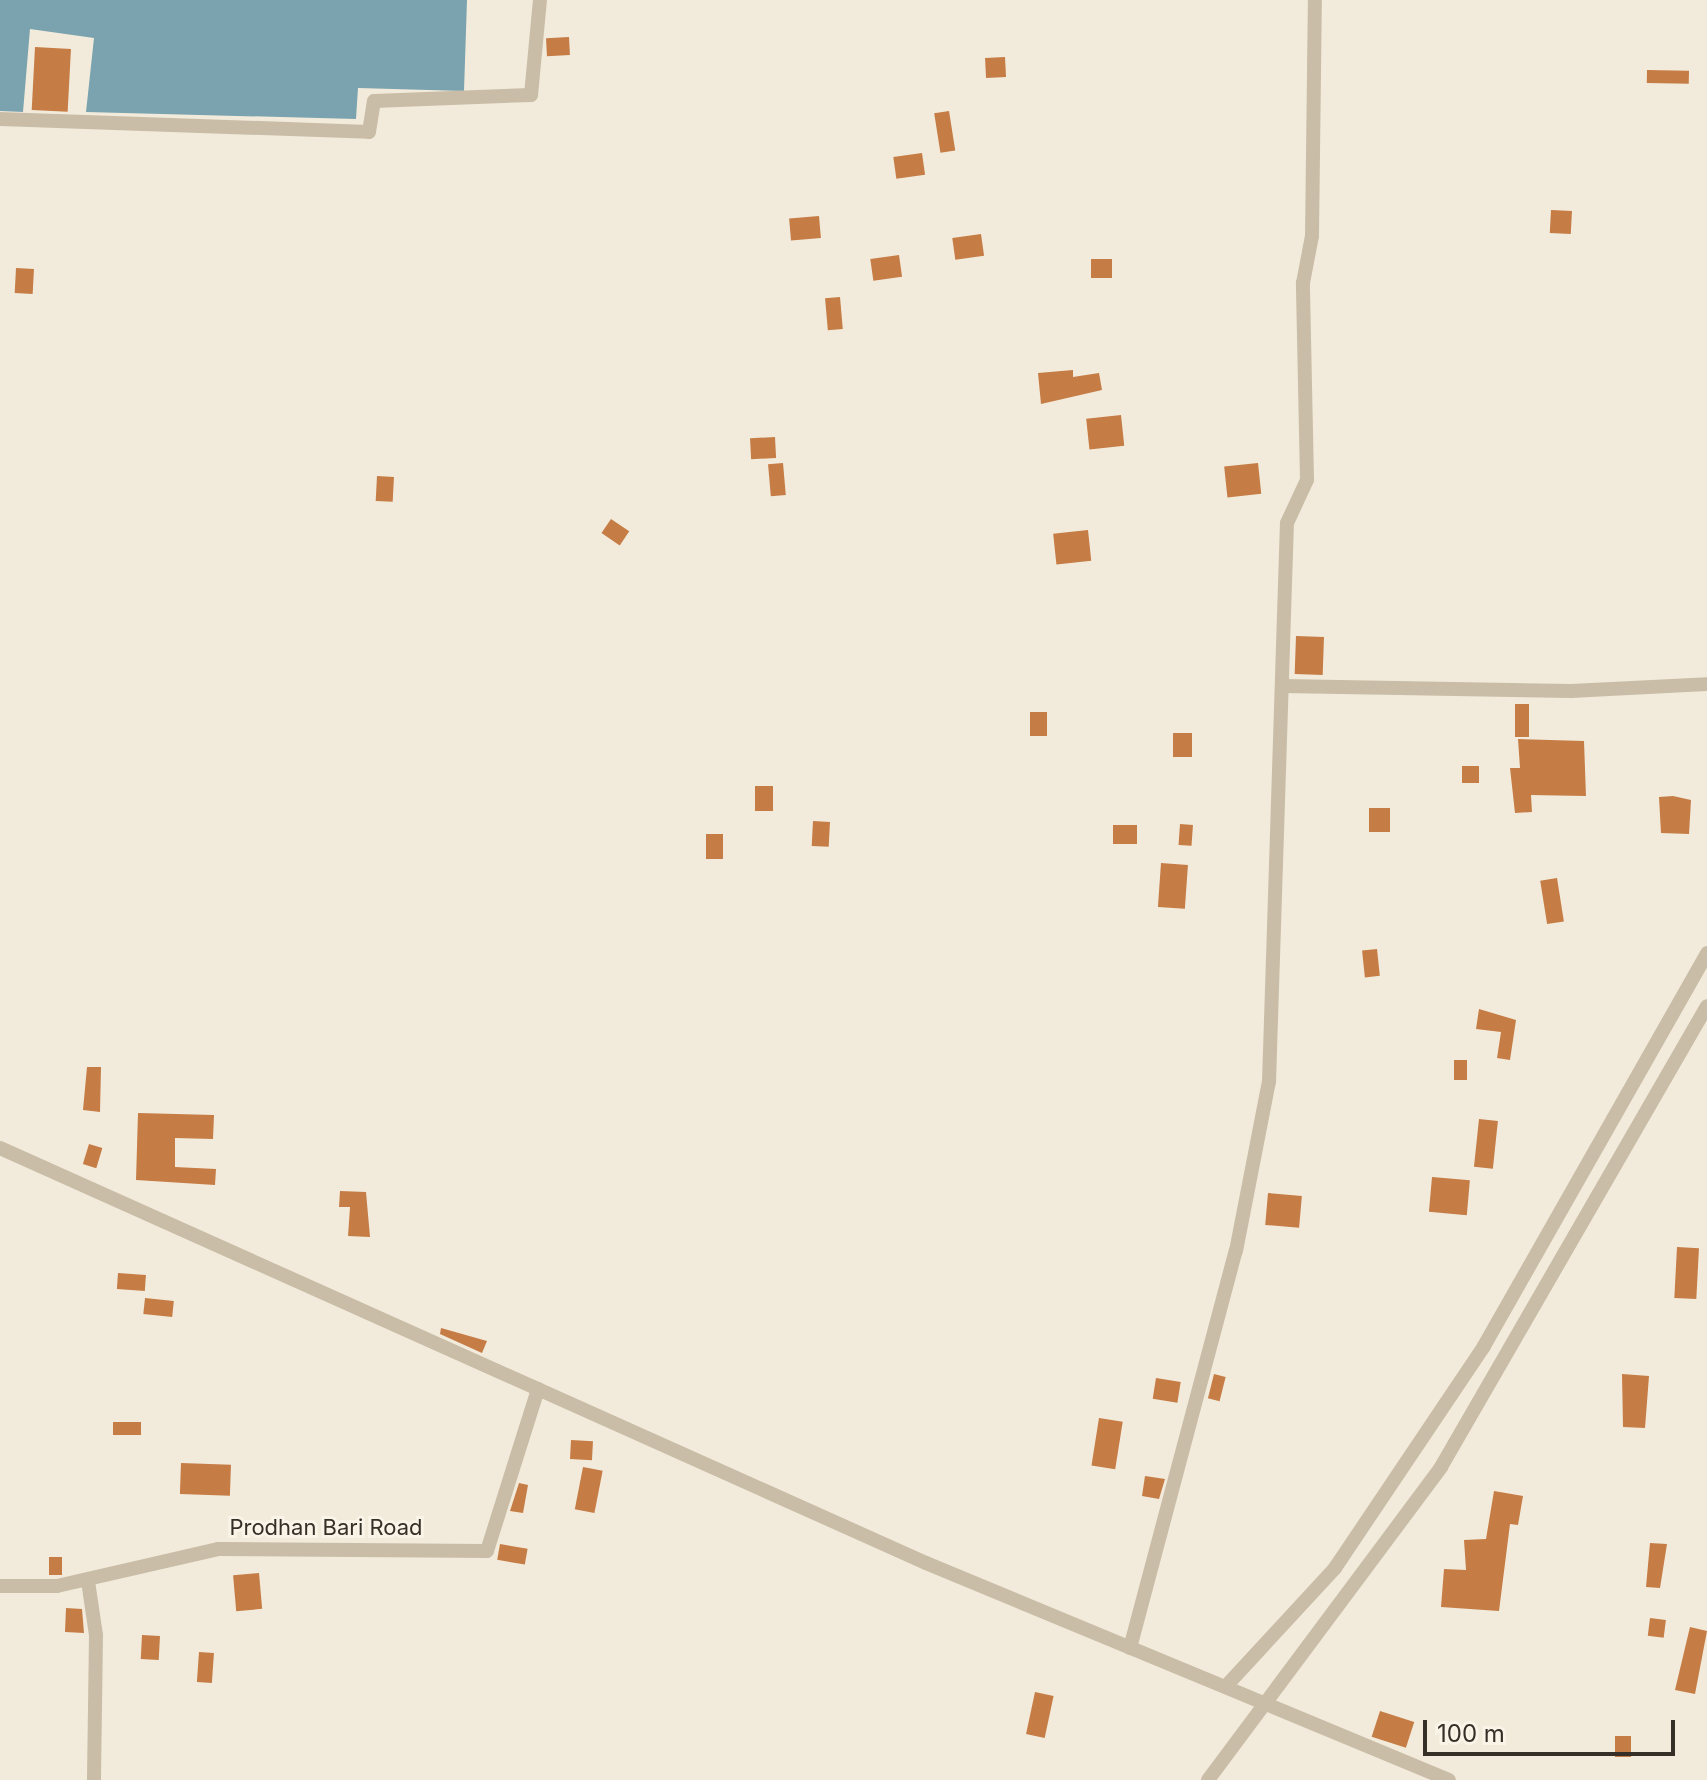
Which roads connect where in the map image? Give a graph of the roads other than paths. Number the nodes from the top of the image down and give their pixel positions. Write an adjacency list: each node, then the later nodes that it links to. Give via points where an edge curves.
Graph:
1 (540, 0): 3 (street, via 531,95 374,101 369,132)
2 (1315, 0): 5 (street, via 1312,236 1303,283 1307,480 1287,523)
3 (0, 119)
4 (1707, 684): 5 (street, via 1571,691)
5 (1282, 686): 12 (street, via 1279,946 1263,1135)
6 (1707, 953): 13 (street, via 1484,1346 1335,1568)
7 (1707, 1006): 14 (street, via 1449,1455)
8 (0, 1148): 9 (street)
9 (538, 1389): 10 (street, Prodhan Bari Road, via 487,1551 218,1549); 12 (street)
10 (88, 1581): 11 (street, Prodhan Bari Road); 15 (street, via 96,1635)
11 (0, 1586)
12 (1130, 1648): 13 (street)
13 (1228, 1684): 14 (street)
14 (1261, 1704): 16 (street); 17 (street)
15 (94, 1780)
16 (1208, 1780)
17 (1449, 1780)

